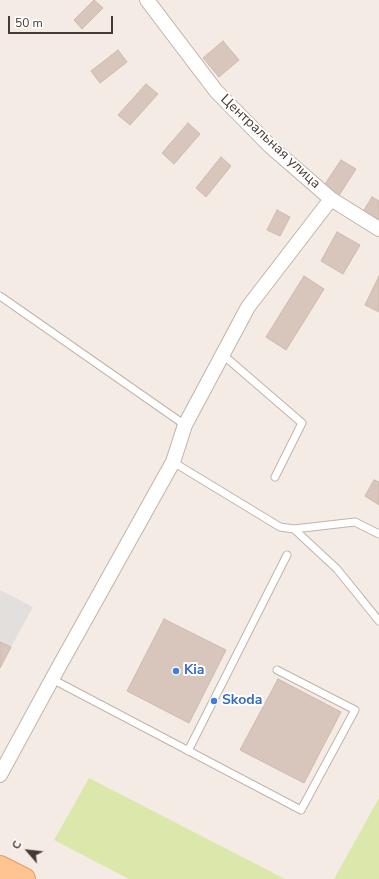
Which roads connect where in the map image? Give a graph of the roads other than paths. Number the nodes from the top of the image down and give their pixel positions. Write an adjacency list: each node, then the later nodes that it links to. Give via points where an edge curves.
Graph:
1 (147, 0): 2 (street, Центральная улица, via 216,91 270,146)
2 (331, 199): 3 (street, Центральная улица); 5 (street, via 248,307)
3 (379, 229)
4 (0, 296): 6 (lane)
5 (222, 354): 6 (street); 8 (lane, via 302,423)
6 (185, 426): 7 (street)
7 (173, 462): 9 (lane, via 280,527); 14 (street)
8 (275, 477)
9 (294, 529): 10 (lane, via 355,522); 12 (lane, via 337,569)
10 (379, 534)
11 (287, 555): 15 (lane)
12 (379, 621)
13 (277, 670): 15 (lane, via 356,710 301,810)
14 (52, 679): 15 (lane); 16 (street)
15 (188, 751)
16 (0, 775)
17 (0, 867): 18 (main road)
18 (24, 879)

